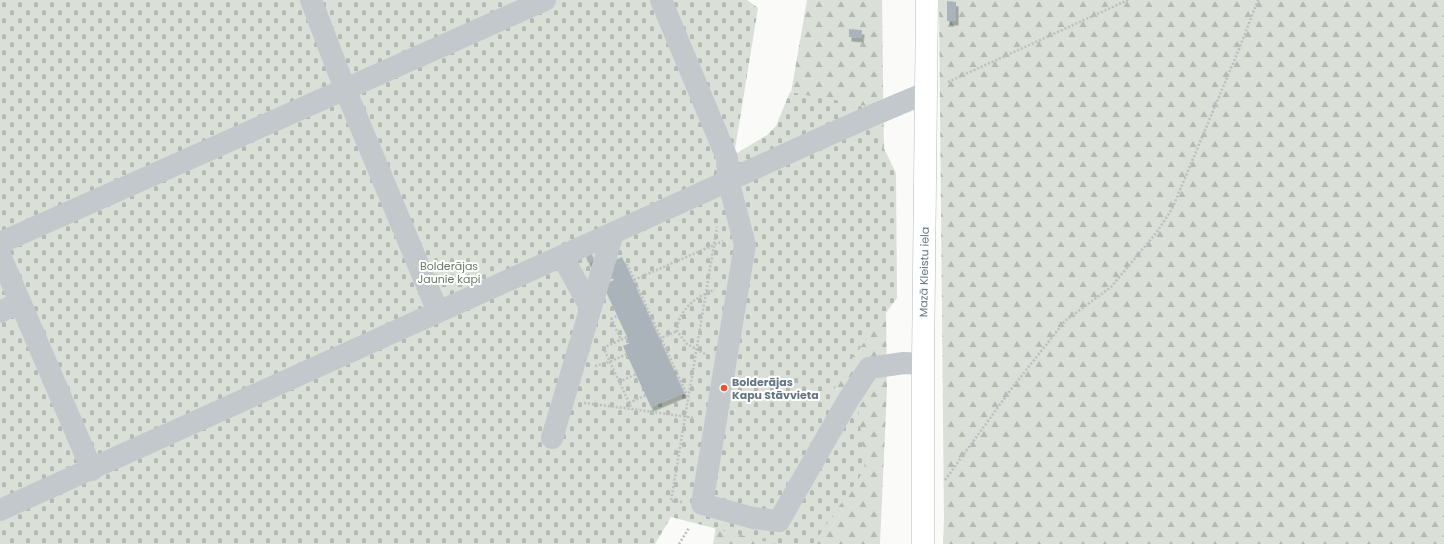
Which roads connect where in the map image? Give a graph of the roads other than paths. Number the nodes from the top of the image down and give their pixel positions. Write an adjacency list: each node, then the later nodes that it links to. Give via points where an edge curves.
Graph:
1 (311, 0): 5 (lane)
2 (546, 0): 5 (lane)
3 (662, 0): 7 (lane, via 727,158)
4 (927, 0): 6 (main road, Mazā Kleistu iela)
5 (345, 88): 9 (lane); 15 (lane)
6 (926, 93): 7 (lane, via 868,116); 16 (main road, Mazā Kleistu iela)
7 (728, 180): 8 (lane); 16 (lane, via 743,239 739,282 702,504 746,516 779,521 869,368 904,363)
8 (612, 233): 11 (lane); 13 (lane)
9 (0, 243)
10 (0, 255): 12 (lane)
11 (562, 256): 13 (lane); 15 (lane)
12 (20, 302): 14 (lane); 18 (lane)
13 (589, 311): 17 (lane)
14 (0, 312)
15 (438, 312): 18 (lane)
16 (923, 364): 20 (main road, Mazā Kleistu iela)
17 (552, 438)
18 (92, 470): 19 (lane)
19 (0, 510)
20 (923, 544)

